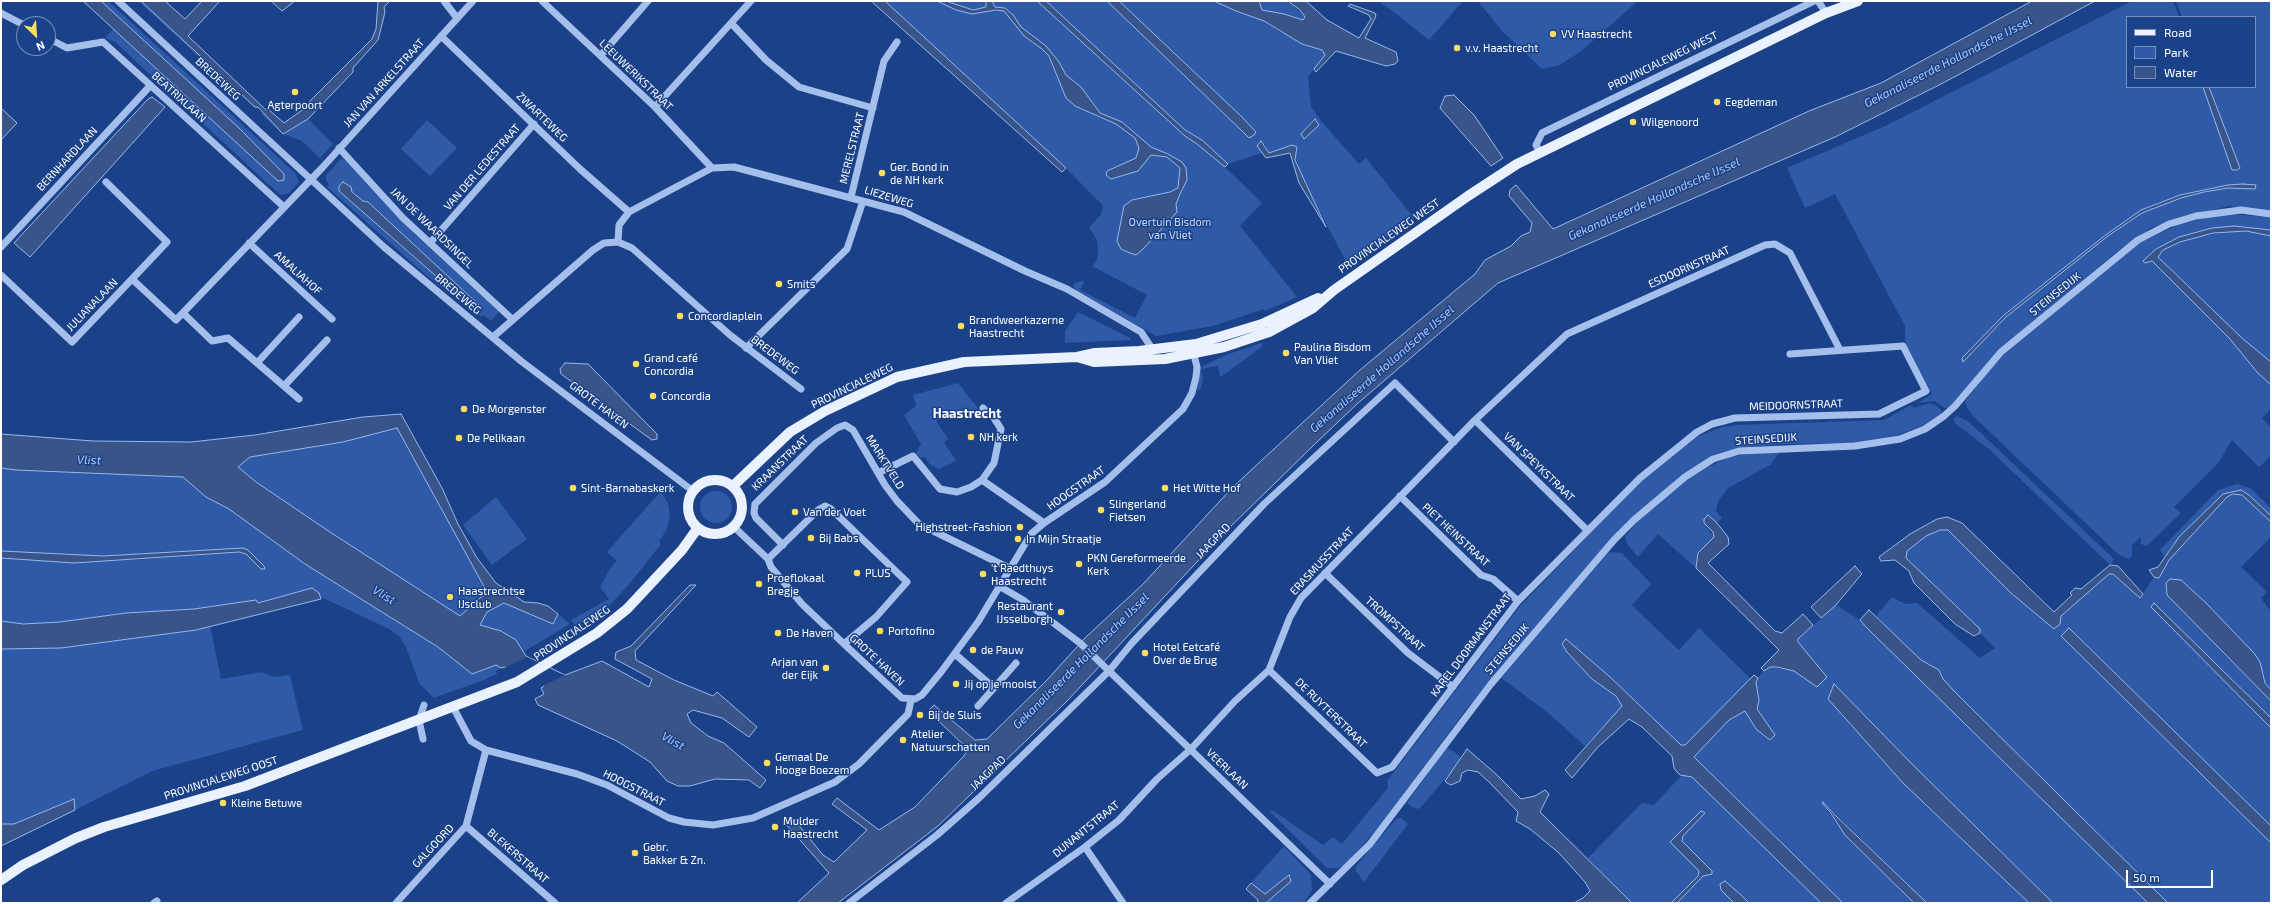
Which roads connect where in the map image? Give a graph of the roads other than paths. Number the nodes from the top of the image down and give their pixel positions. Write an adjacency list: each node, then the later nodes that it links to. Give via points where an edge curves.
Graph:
1 (118, 1): 26 (street, BREDEWEG)
2 (444, 1): 12 (street)
3 (473, 1): 12 (street, JAN VAN ARKELSTRAAT)
4 (542, 1): 18 (street, LEEUWERIKSTRAAT)
5 (648, 1): 18 (street)
6 (751, 1): 14 (street)
7 (1814, 1): 24 (street, PROVINCIALEWEG WEST, via 1542,133 1536,145)
8 (1818, 1): 11 (street)
9 (1858, 1): 11 (main road, PROVINCIALEWEG WEST)
10 (1, 13): 13 (street)
11 (1826, 13): 24 (main road, PROVINCIALEWEG WEST)
12 (457, 18): 15 (street, JAN VAN ARKELSTRAAT)
13 (16, 21)
14 (731, 23): 20 (street); 21 (street, MERELSTRAAT, via 766,60 799,87)
15 (441, 36): 22 (street, ZWARTEWEG); 23 (street, JAN VAN ARKELSTRAAT)
16 (56, 42): 19 (street, BEATRIXLAAN, via 68,48 104,42)
17 (897, 42): 21 (street, via 884,61)
18 (601, 55): 20 (street, LEEUWERIKSTRAAT)
19 (150, 86): 30 (street, BEATRIXLAAN); 36 (street, BERNHARDLAAN)
20 (655, 107): 25 (street, LEEUWERIKSTRAAT)
21 (873, 108): 28 (street, MERELSTRAAT)
22 (534, 124): 31 (street, ZWARTEWEG); 35 (street, VAN DER LEDESTRAAT)
23 (339, 148): 26 (street, JAN VAN ARKELSTRAAT); 35 (street, JAN DE WAARDSINGEL, via 403,218)
24 (1540, 152): 39 (main road, PROVINCIALEWEG WEST, via 1468,196)
25 (712, 168): 28 (street, LIEZEWEG, via 734,167); 31 (street, LIEZEWEG)
26 (311, 179): 30 (street); 44 (street, BREDEWEG, via 384,246)
27 (106, 182): 38 (street, via 168,242)
28 (851, 197): 29 (street, LIEZEWEG)
29 (864, 201): 47 (street, via 847,249); 48 (street, LIEZEWEG, via 904,212 1025,272 1067,289 1141,332)
30 (284, 207): 34 (street)
31 (629, 212): 33 (street, via 619,225)
32 (2271, 214): 95 (street, STEINSEDIJK, via 2236,210 2196,216 2168,224 2138,240 2001,352 1955,406 1925,429 1900,438 1855,446 1739,451 1713,459 1697,469 1634,520 1609,546 1491,684 1370,844)
33 (618, 242): 43 (street, via 604,243 593,250); 47 (street, BREDEWEG, via 632,248)
34 (249, 243): 40 (street); 42 (street, AMALIAHOF)
35 (430, 243): 43 (street, JAN DE WAARDSINGEL)
36 (1, 247)
37 (1, 275): 38 (street, JULIANALAAN, via 72,342)
38 (132, 280): 40 (street, JULIANALAAN, via 176,320)
39 (1334, 290): 46 (main road, PROVINCIALEWEG WEST, via 1262,324 1212,340); 51 (main road, PROVINCIALEWEG WEST, via 1313,308 1269,332)
40 (183, 313): 53 (street, via 212,341 228,338)
41 (299, 317): 53 (street)
42 (332, 319)
43 (512, 319): 44 (street)
44 (493, 337): 64 (street, GROTE HAVEN)
45 (327, 340): 54 (street)
46 (1182, 346): 48 (main road, PROVINCIALEWEG); 51 (street)
47 (746, 348): 55 (street, BREDEWEG)
48 (1153, 350): 52 (main road, PROVINCIALEWEG, via 1095,353)
49 (1840, 350): 50 (street); 58 (street, ESDOORNSTRAAT, via 1790,253 1775,244 1765,245 1567,334); 69 (street, MEIDOORNSTRAAT, via 1903,346 1926,391 1879,414 1735,418 1712,424 1697,432 1665,457)
50 (1790, 354)
51 (1194, 355): 52 (main road, PROVINCIALEWEG, via 1140,361 1094,362); 66 (street, HOOGSTRAAT, via 1194,386 1183,410 1105,482)
52 (1077, 357): 63 (main road, PROVINCIALEWEG, via 964,362 897,377 825,411 790,432)
53 (257, 363): 54 (street)
54 (284, 386): 56 (street)
55 (802, 389)
56 (299, 399)
57 (983, 408): 62 (street, via 1001,429 994,463)
58 (1475, 420): 60 (street, ERASMUSSTRAAT); 69 (street, VAN SPEYKSTRAAT)
59 (845, 425): 61 (street, MARKTVELD, via 852,430); 70 (street, KRAANSTRAAT, via 816,443 755,504 756,518)
60 (1454, 442): 65 (street, ERASMUSSTRAAT); 80 (street, JAAGPAD, via 1395,383 1264,504 1132,642)
61 (878, 473): 62 (street, via 913,456 940,489 957,492); 72 (street, MARKTVELD, via 897,501 919,524)
62 (982, 480): 66 (street)
63 (733, 486): 64 (main road, via 716,480 707,480); 67 (main road, via 742,502 742,511)
64 (693, 491): 68 (main road, via 687,506 690,519)
65 (1400, 496): 73 (street, ERASMUSSTRAAT); 75 (street, PIET HEINSTRAAT, via 1481,575 1493,578)
66 (1044, 522): 72 (street, HOOGSTRAAT, via 1031,534)
67 (734, 527): 68 (main road, via 716,535); 71 (street, GROTE HAVEN)
68 (697, 529): 86 (main road, PROVINCIALEWEG, via 677,556 627,609 597,634 517,682)
69 (1587, 530): 75 (street, KAREL DOORMANSTRAAT)
70 (783, 545): 71 (street); 76 (street, via 825,506 907,582 876,617)
71 (768, 559): 76 (street, GROTE HAVEN, via 771,567 802,604)
72 (1009, 568): 74 (street, HOOGSTRAAT)
73 (1325, 573): 79 (street, ERASMUSSTRAAT, via 1295,607); 81 (street, TROMPSTRAAT, via 1408,653)
74 (999, 586): 77 (street, HOOGSTRAAT); 80 (street, VEERLAAN, via 1023,600 1080,643)
75 (1518, 601): 81 (street, KAREL DOORMANSTRAAT)
76 (844, 644): 83 (street, GROTE HAVEN, via 897,694)
77 (955, 654): 82 (street); 83 (street, HOOGSTRAAT, via 922,694)
78 (1016, 663): 82 (street)
79 (1269, 670): 89 (street, ERASMUSSTRAAT, via 1235,701); 91 (street, DE RUYTERSTRAAT)
80 (1109, 671): 89 (street, VEERLAAN); 98 (street, JAAGPAD, via 979,798 937,835)
81 (1453, 687): 91 (street, KAREL DOORMANSTRAAT, via 1392,767)
82 (994, 688): 85 (street)
83 (911, 700): 90 (street, HOOGSTRAAT, via 908,714 858,764 835,782 753,818 726,824 698,824 669,818 607,785 577,774)
84 (424, 705): 87 (street)
85 (978, 706)
86 (453, 707): 87 (main road, PROVINCIALEWEG OOST); 90 (street, HOOGSTRAAT, via 470,741)
87 (419, 720): 88 (street); 94 (main road, PROVINCIALEWEG OOST, via 245,786 76,838 29,862)
88 (423, 739)
89 (1191, 748): 93 (street, DUNANTSTRAAT, via 1157,779 1119,820); 95 (street, VEERLAAN)
90 (486, 750): 92 (street, GALGOORD)
91 (1377, 773)
92 (466, 826): 96 (street, GALGOORD); 97 (street, BLEKERSTRAAT)
93 (1085, 847): 99 (street, DUNANTSTRAAT); 100 (street)
94 (1, 880)
95 (1330, 884): 101 (street, STEINSEDIJK)
96 (396, 903)
97 (555, 903)
98 (849, 903)
99 (1006, 903)
100 (1123, 903)
101 (1310, 903)

